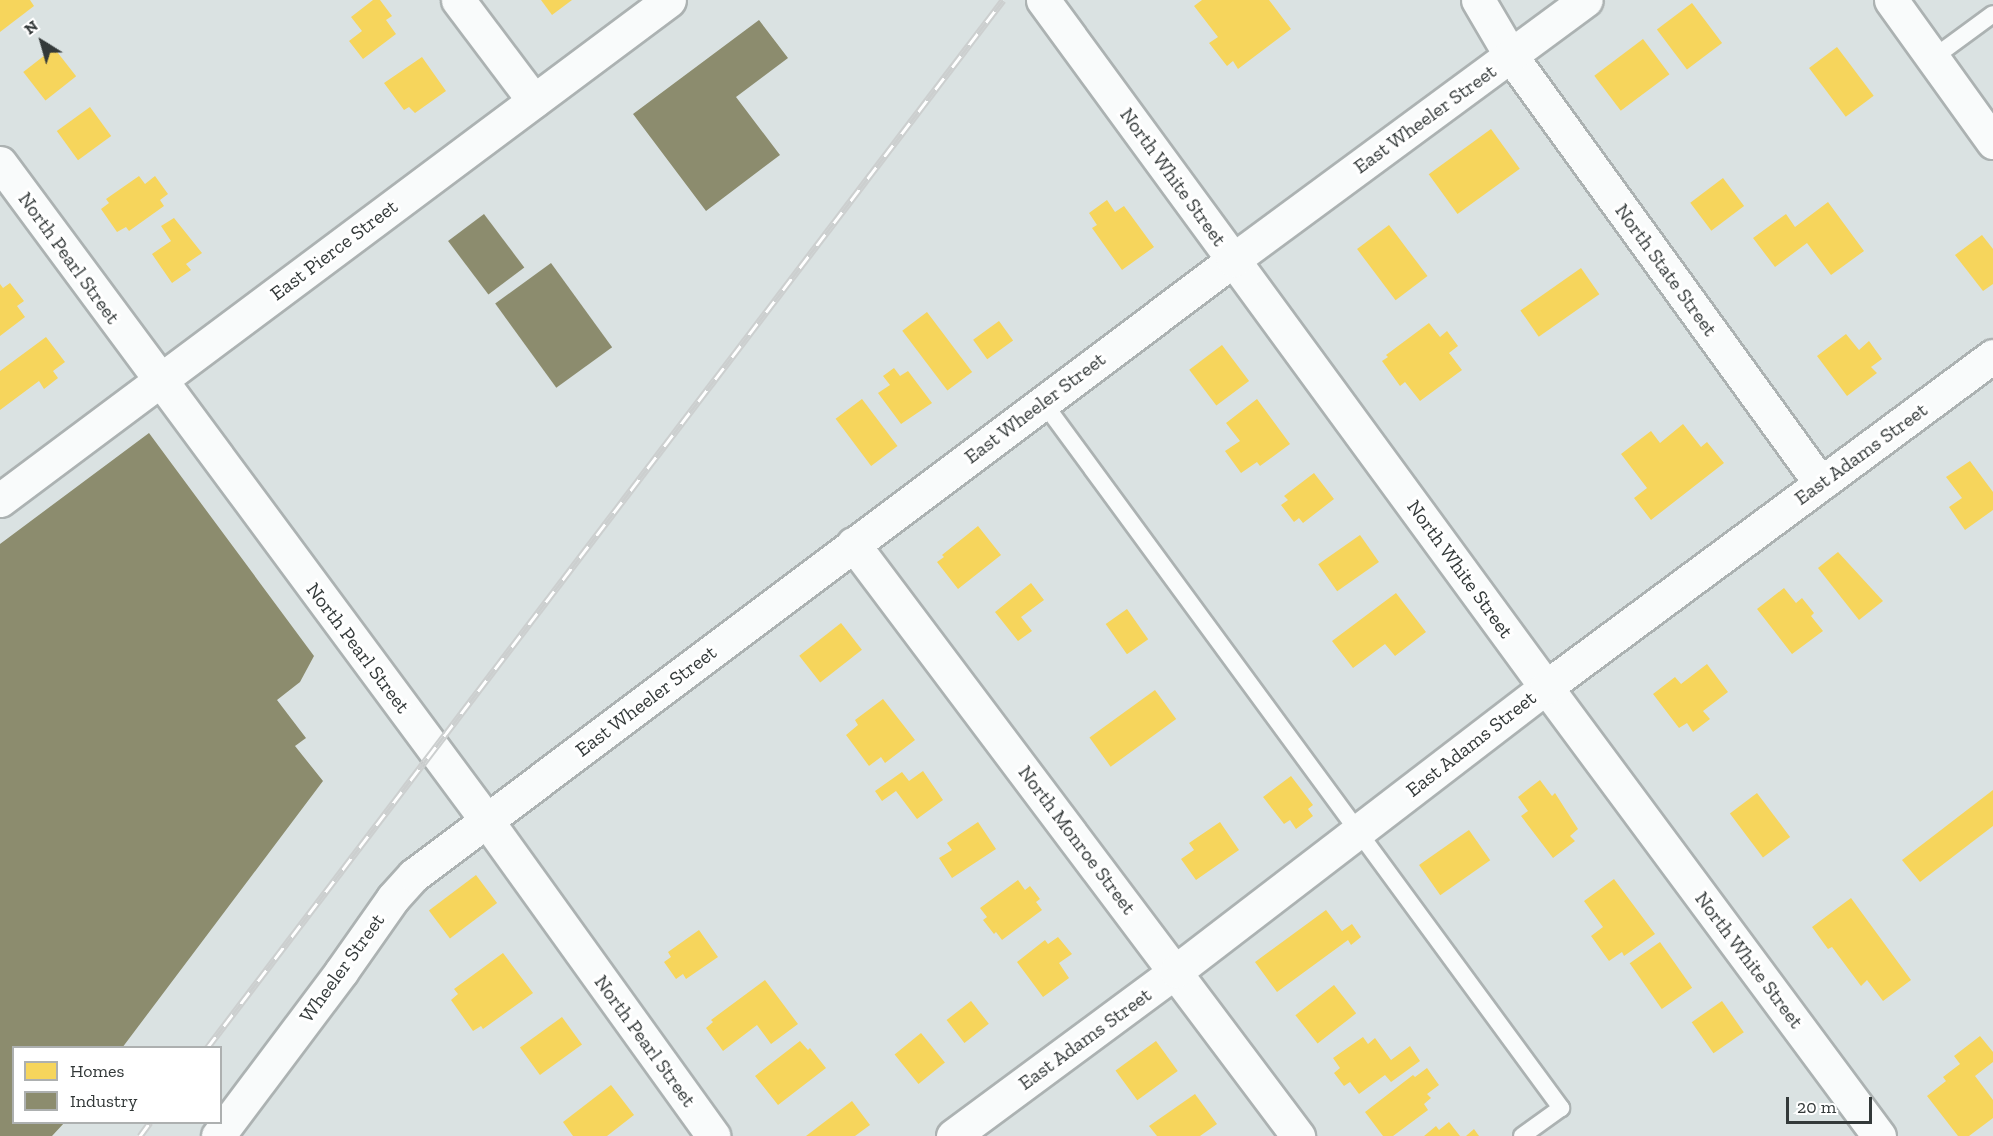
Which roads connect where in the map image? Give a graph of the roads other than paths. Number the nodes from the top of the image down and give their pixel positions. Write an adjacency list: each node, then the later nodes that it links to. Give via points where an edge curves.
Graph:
1 (458, 0): 10 (street)
2 (669, 0): 10 (street, East Pierce Street)
3 (1043, 0): 13 (street, North White Street)
4 (1478, 0): 8 (street, North State Street)
5 (1586, 0): 8 (street, East Wheeler Street)
6 (1891, 0): 9 (street)
7 (1993, 14): 9 (lane)
8 (1511, 56): 13 (street, East Wheeler Street); 17 (street, North State Street)
9 (1933, 58): 11 (street)
10 (534, 101): 15 (street, East Pierce Street)
11 (1993, 142)
12 (0, 163): 15 (street, North Pearl Street)
13 (1233, 260): 16 (street, East Wheeler Street); 20 (street, North White Street)
14 (1993, 357): 17 (street, East Adams Street)
15 (159, 380): 18 (street, East Pierce Street); 21 (street, North Pearl Street)
16 (1043, 402): 19 (street, East Wheeler Street); 22 (lane)
17 (1821, 483): 20 (street, East Adams Street)
18 (0, 500)
19 (853, 544): 21 (street, East Wheeler Street); 23 (street, North Monroe Street)
20 (1546, 687): 22 (street, East Adams Street); 29 (street, North White Street)
21 (487, 821): 24 (street, Wheeler Street, via 414,875 393,898); 25 (street, North Pearl Street)
22 (1358, 831): 23 (street, East Adams Street); 28 (lane, via 1561,1108)
23 (1176, 971): 26 (street, East Adams Street); 27 (street, North Monroe Street)
24 (218, 1136)
25 (713, 1136)
26 (953, 1136)
27 (1298, 1136)
28 (1522, 1136)
29 (1879, 1136)

